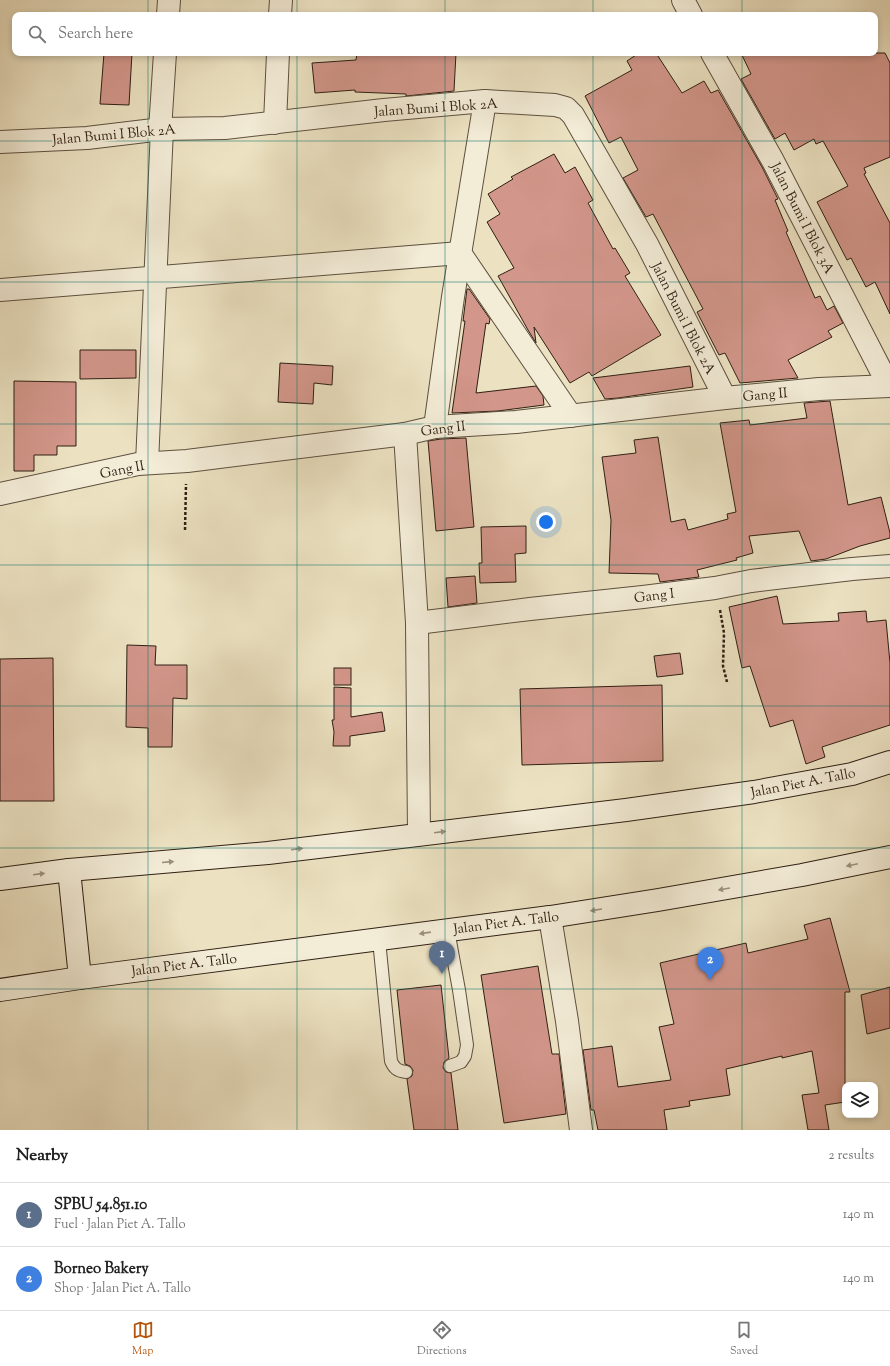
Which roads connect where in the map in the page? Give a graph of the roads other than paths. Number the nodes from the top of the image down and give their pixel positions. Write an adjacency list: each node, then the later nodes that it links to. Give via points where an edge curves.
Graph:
1 (169, 0): 4 (street)
2 (281, 0): 5 (street)
3 (682, 0): 6 (street)
4 (168, 12)
5 (280, 12)
6 (689, 12)
7 (166, 56): 12 (street)
8 (278, 56): 11 (street)
9 (714, 56): 17 (street, Jalan Bumi I Blok 3A, via 773,161)
10 (485, 101): 11 (street, Jalan Bumi I Blok 2A); 14 (street); 18 (street, Jalan Bumi I Blok 2A, via 555,105 566,108 573,115 647,244)
11 (275, 123): 12 (street, Jalan Bumi I Blok 2A, via 225,128)
12 (161, 129): 13 (street, Jalan Bumi I Blok 2A, via 87,138); 15 (street)
13 (0, 142)
14 (460, 253): 15 (street); 19 (street); 20 (street)
15 (156, 278): 16 (street); 22 (street)
16 (0, 290)
17 (889, 386): 18 (street, Gang II, via 819,389)
18 (724, 398): 19 (street, Gang II)
19 (571, 416): 20 (street, Gang II)
20 (435, 427): 21 (street, Gang II)
21 (405, 434): 22 (street, Gang II, via 187,461); 25 (street)
22 (147, 463): 23 (street, Gang II)
23 (0, 494)
24 (890, 566): 25 (street, Gang I, via 759,580 715,588)
25 (417, 624): 27 (street)
26 (890, 762): 27 (street, Jalan Piet A. Tallo, one-way to 26, via 754,792 852,774)
27 (419, 834): 29 (street, Jalan Piet A. Tallo, one-way to 27, via 268,853)
28 (890, 857): 31 (street, Jalan Piet A. Tallo, one-way to 31, via 802,875)
29 (69, 870): 30 (street, Jalan Piet A. Tallo, one-way to 29); 34 (street)
30 (0, 879)
31 (550, 917): 32 (street, Jalan Piet A. Tallo); 38 (street)
32 (448, 930): 33 (street, Jalan Piet A. Tallo, one-way to 33); 36 (lane, via 467,1045 461,1062)
33 (379, 940): 34 (street, Jalan Piet A. Tallo); 37 (lane, via 391,1061 397,1070)
34 (80, 978): 35 (street, Jalan Piet A. Tallo)
35 (0, 990)
36 (450, 1066)
37 (406, 1072)
38 (581, 1130)

